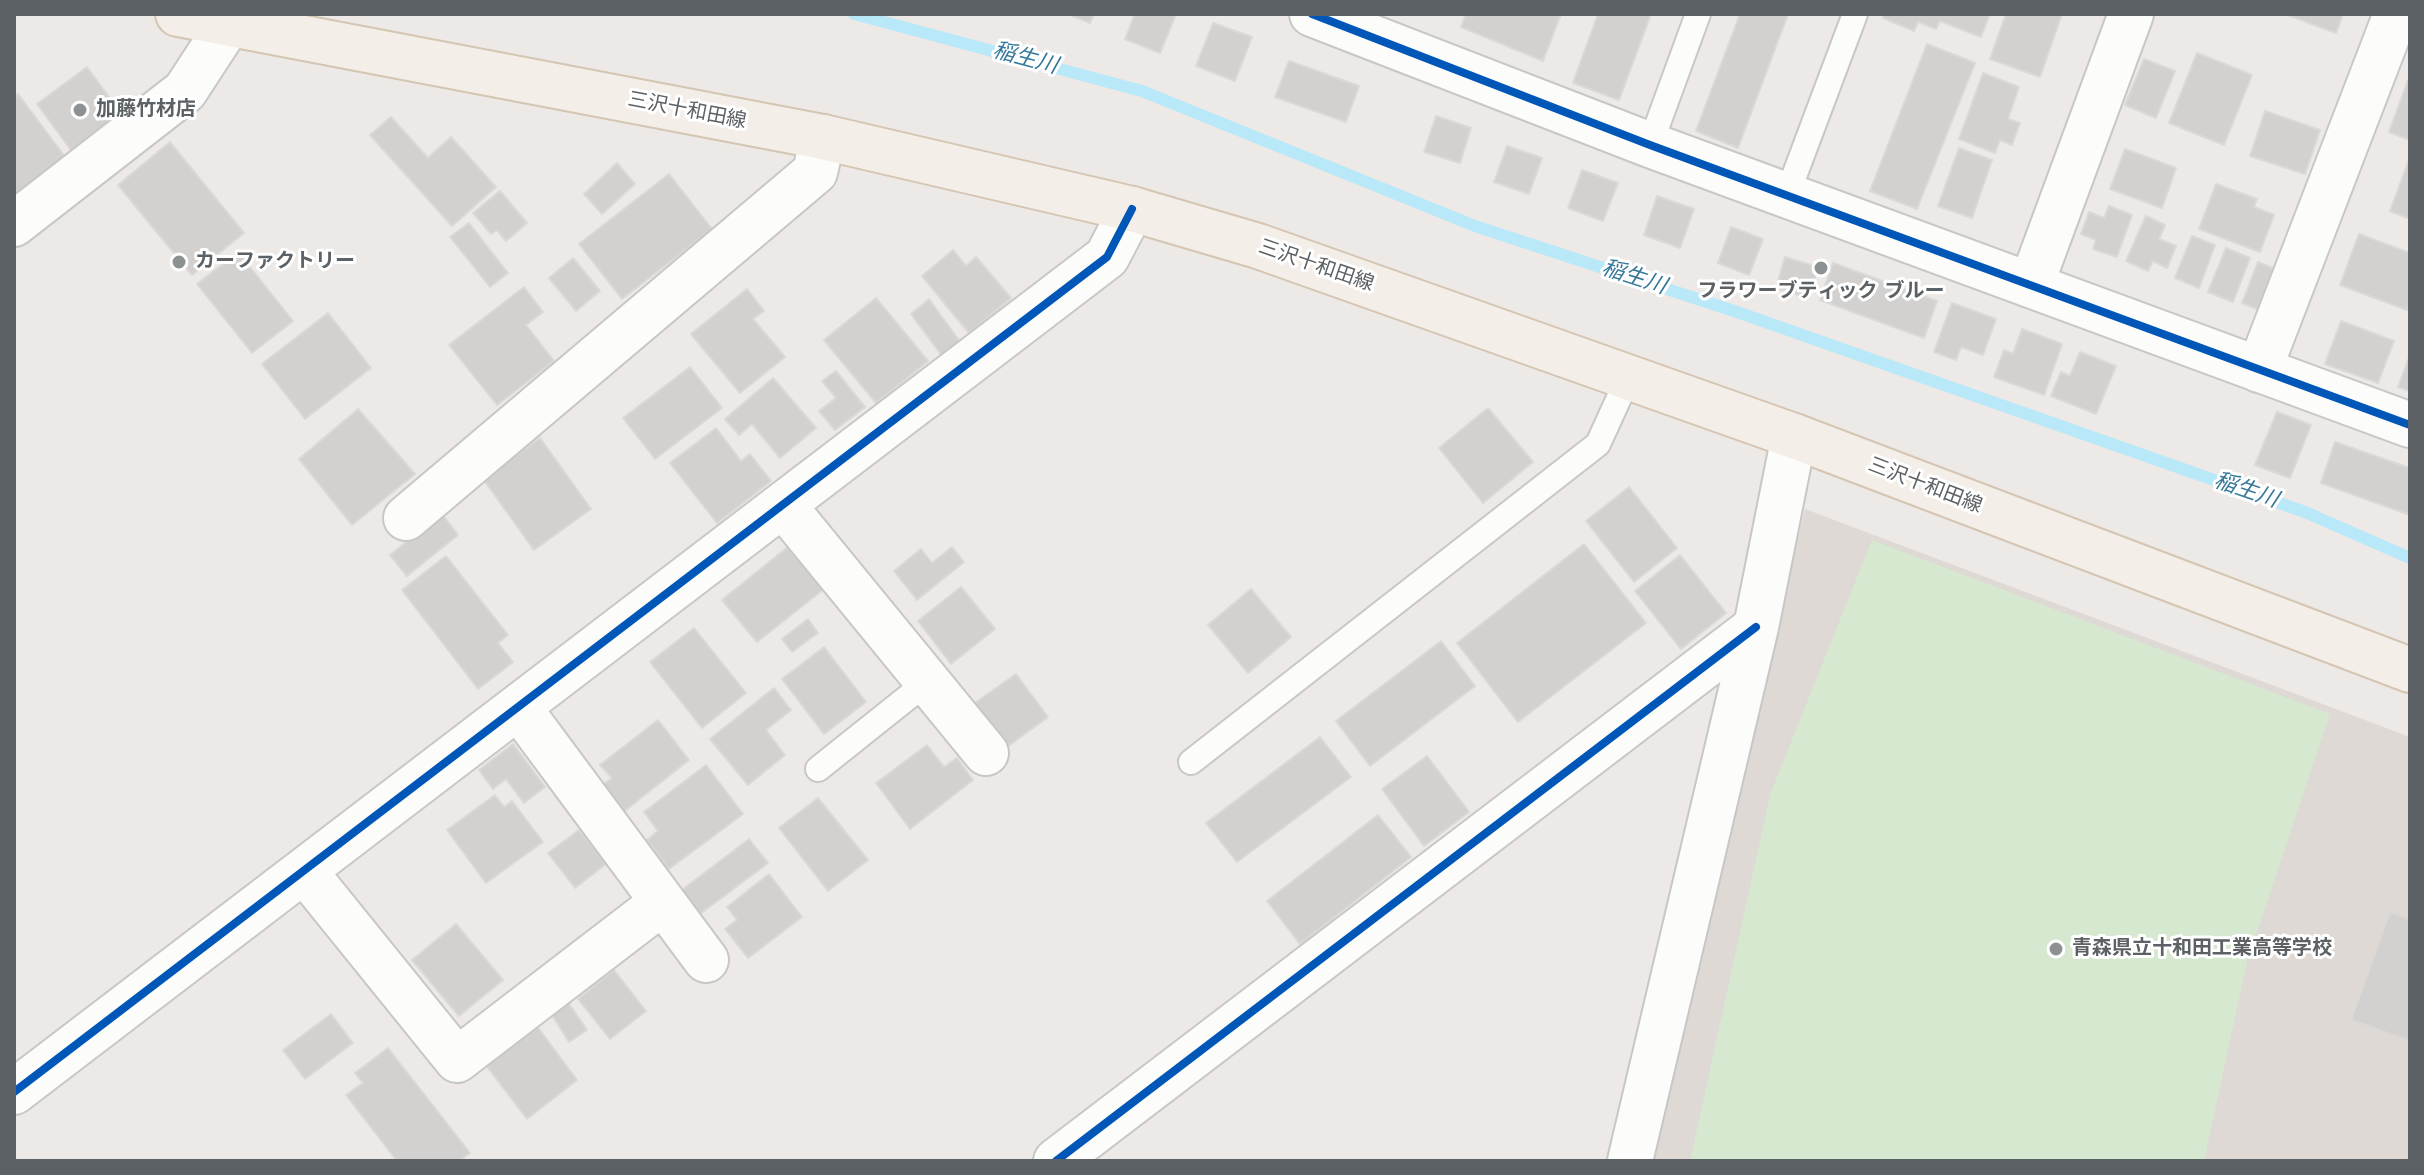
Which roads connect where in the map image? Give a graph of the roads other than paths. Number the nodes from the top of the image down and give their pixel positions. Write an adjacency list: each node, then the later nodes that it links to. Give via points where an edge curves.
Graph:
1 (178, 14): 7 (main road, 三沢十和田線)
2 (1698, 14): 9 (lane)
3 (1855, 14): 10 (lane)
4 (2131, 14): 13 (street)
5 (2396, 14): 14 (street)
6 (1319, 15): 9 (street)
7 (228, 25): 8 (main road, 三沢十和田線); 12 (street, via 185,91)
8 (823, 137): 11 (main road, 三沢十和田線); 19 (street, via 815,172)
9 (1650, 145): 10 (street)
10 (1787, 195): 13 (street)
11 (1132, 209): 15 (main road, 三沢十和田線, via 1258,246); 18 (street, via 1107,257)
12 (14, 224)
13 (2031, 285): 14 (street)
14 (2259, 370): 16 (street)
15 (1629, 376): 17 (main road, 三沢十和田線); 25 (lane, via 1598,444)
16 (2410, 425)
17 (1794, 436): 20 (street); 21 (main road, 三沢十和田線)
18 (783, 505): 22 (street); 23 (street)
19 (406, 518)
20 (1756, 627): 31 (street); 32 (street)
21 (2410, 670)
22 (927, 682): 24 (street); 26 (lane)
23 (519, 708): 27 (street); 28 (street)
24 (986, 753)
25 (1191, 762)
26 (818, 769)
27 (305, 872): 28 (street, via 457,1060); 30 (street)
28 (663, 902): 29 (street)
29 (706, 960)
30 (14, 1092)
31 (1056, 1161)
32 (1630, 1161)

